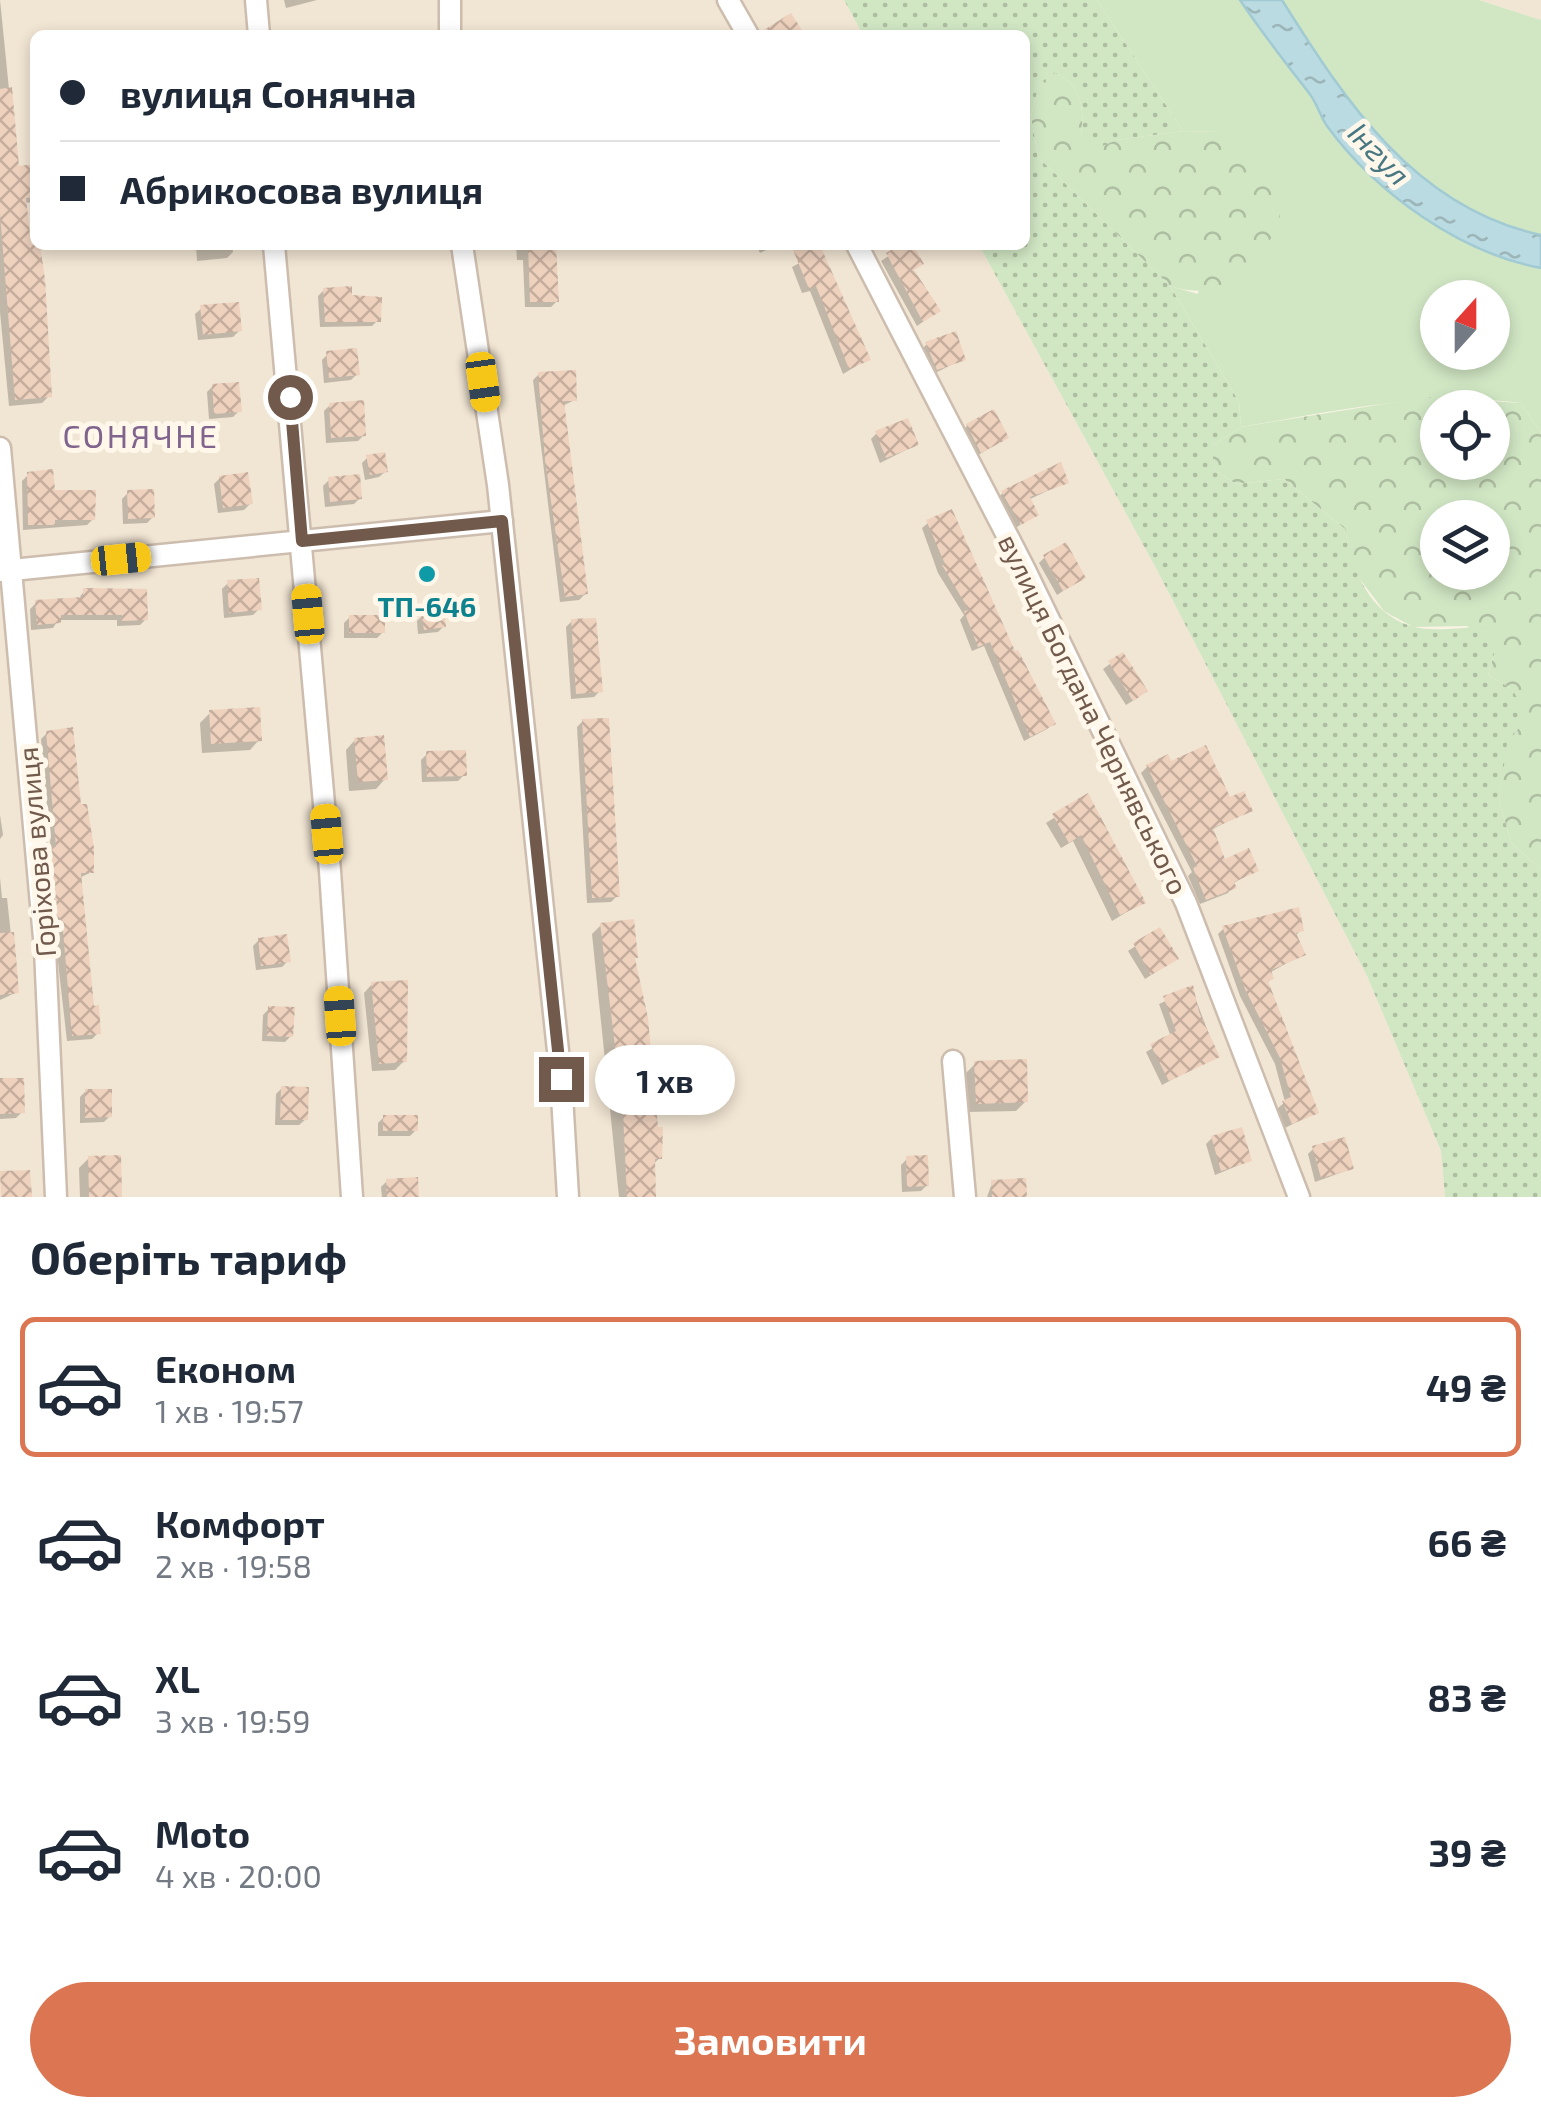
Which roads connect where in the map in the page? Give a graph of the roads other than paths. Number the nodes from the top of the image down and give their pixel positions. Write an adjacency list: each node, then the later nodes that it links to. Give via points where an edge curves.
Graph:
1 (256, 0): 4 (street)
2 (450, 0): 5 (street)
3 (728, 0): 6 (street)
4 (258, 30)
5 (450, 30)
6 (745, 30)
7 (274, 250): 12 (street)
8 (463, 250): 11 (street)
9 (860, 250): 19 (street, вулиця Богдана Чернявського, via 1026,570 1186,903)
10 (0, 448): 13 (street, Горіхова вулиця)
11 (502, 521): 12 (street); 17 (street)
12 (302, 541): 13 (street); 16 (street)
13 (6, 570): 15 (street, Горіхова вулиця, via 45,949)
14 (953, 1061): 18 (street)
15 (56, 1197)
16 (352, 1197)
17 (568, 1197)
18 (965, 1197)
19 (1299, 1197)

